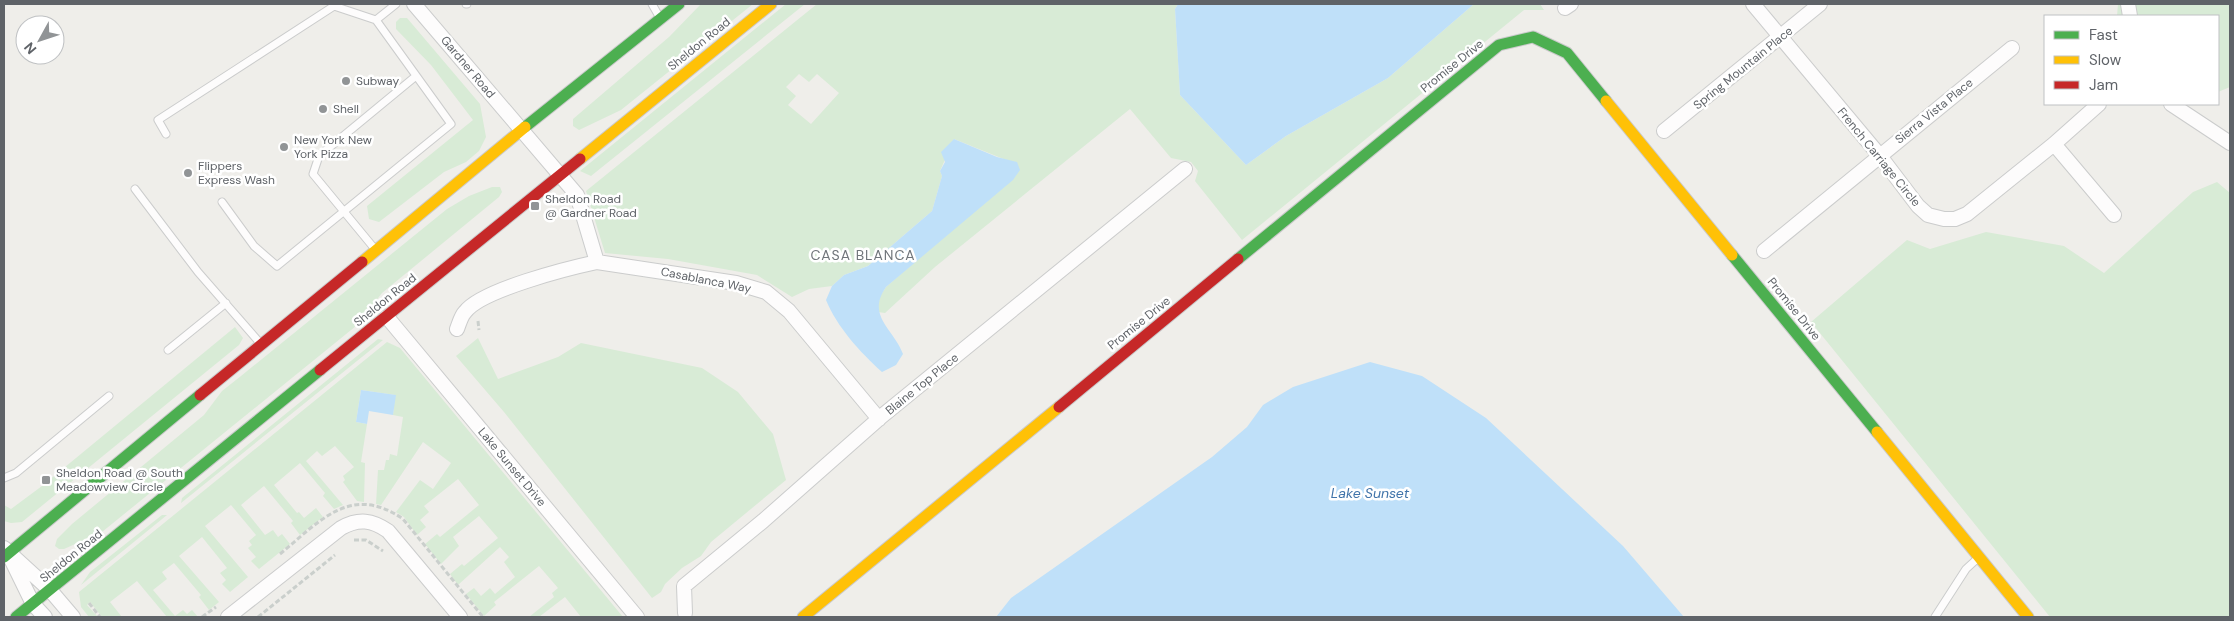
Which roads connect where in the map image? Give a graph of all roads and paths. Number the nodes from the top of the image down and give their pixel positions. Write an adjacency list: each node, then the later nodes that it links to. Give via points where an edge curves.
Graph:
1 (396, 4): 9 (lane)
2 (414, 4): 15 (street, Gardner Road)
3 (652, 4): 8 (lane)
4 (679, 4): 8 (main road)
5 (771, 4): 22 (main road, Sheldon Road)
6 (1753, 4): 10 (street, French Carriage Circle)
7 (1820, 4): 10 (street, Spring Mountain Place)
8 (661, 18): 15 (main road)
9 (376, 20): 12 (lane); 17 (lane, via 334,6 158,120)
10 (1780, 37): 16 (street, Spring Mountain Place); 20 (street, French Carriage Circle)
11 (2012, 48): 20 (street, Sierra Vista Place)
12 (416, 76): 25 (lane, via 319,156 313,174); 25 (lane, via 451,124)
13 (2098, 105): 19 (street, French Carriage Circle)
14 (2173, 105): 18 (street)
15 (522, 130): 22 (street); 27 (main road)
16 (1664, 131)
17 (166, 134)
18 (2230, 143)
19 (2054, 144): 20 (street, French Carriage Circle, via 1967,214 1955,219 1928,215); 26 (street)
20 (1880, 156): 28 (street, Sierra Vista Place)
21 (1186, 169): 38 (street, Blaine Top Place)
22 (561, 175): 29 (street, via 577,195); 32 (main road, Sheldon Road)
23 (135, 189): 30 (lane, via 198,272)
24 (222, 202): 25 (lane, via 254,246 277,266)
25 (343, 212): 27 (lane)
26 (2114, 215)
27 (376, 251): 35 (main road)
28 (1764, 251)
29 (597, 262): 33 (street, Casablanca Way, via 554,272 491,294 465,311); 38 (street, Casablanca Way, via 736,283 766,292 789,311)
30 (226, 303): 35 (lane); 36 (lane)
31 (478, 314): 34 (path)
32 (387, 317): 46 (main road, Sheldon Road); 60 (street, Lake Sunset Drive)
33 (457, 329)
34 (478, 330)
35 (262, 345): 42 (main road)
36 (168, 350)
37 (109, 396): 39 (lane, via 16,473)
38 (879, 419): 50 (street, Blaine Top Place, via 684,586)
39 (4, 478)
40 (350, 543): 44 (path, via 366,540)
41 (338, 552): 57 (path)
42 (5, 553): 46 (street); 47 (street)
43 (276, 557): 59 (path, via 340,508 358,503 386,508 403,519)
44 (388, 557)
45 (1979, 557): 61 (main road, Promise Drive, via 1567,53 1533,37 1499,45); 62 (lane, via 1966,569); 63 (main road, Promise Drive)
46 (50, 590): 47 (main road, Sheldon Road); 53 (street)
47 (33, 604): 51 (main road, Sheldon Road); 52 (street)
48 (89, 604): 54 (path)
49 (219, 604): 55 (path)
50 (686, 613)
51 (16, 617)
52 (45, 617)
53 (73, 617)
54 (100, 617)
55 (202, 617)
56 (228, 617): 58 (street, via 341,528 362,521 376,523 388,531)
57 (258, 617)
58 (460, 617)
59 (483, 617)
60 (637, 617)
61 (804, 617)
62 (1935, 617)
63 (2028, 617)

